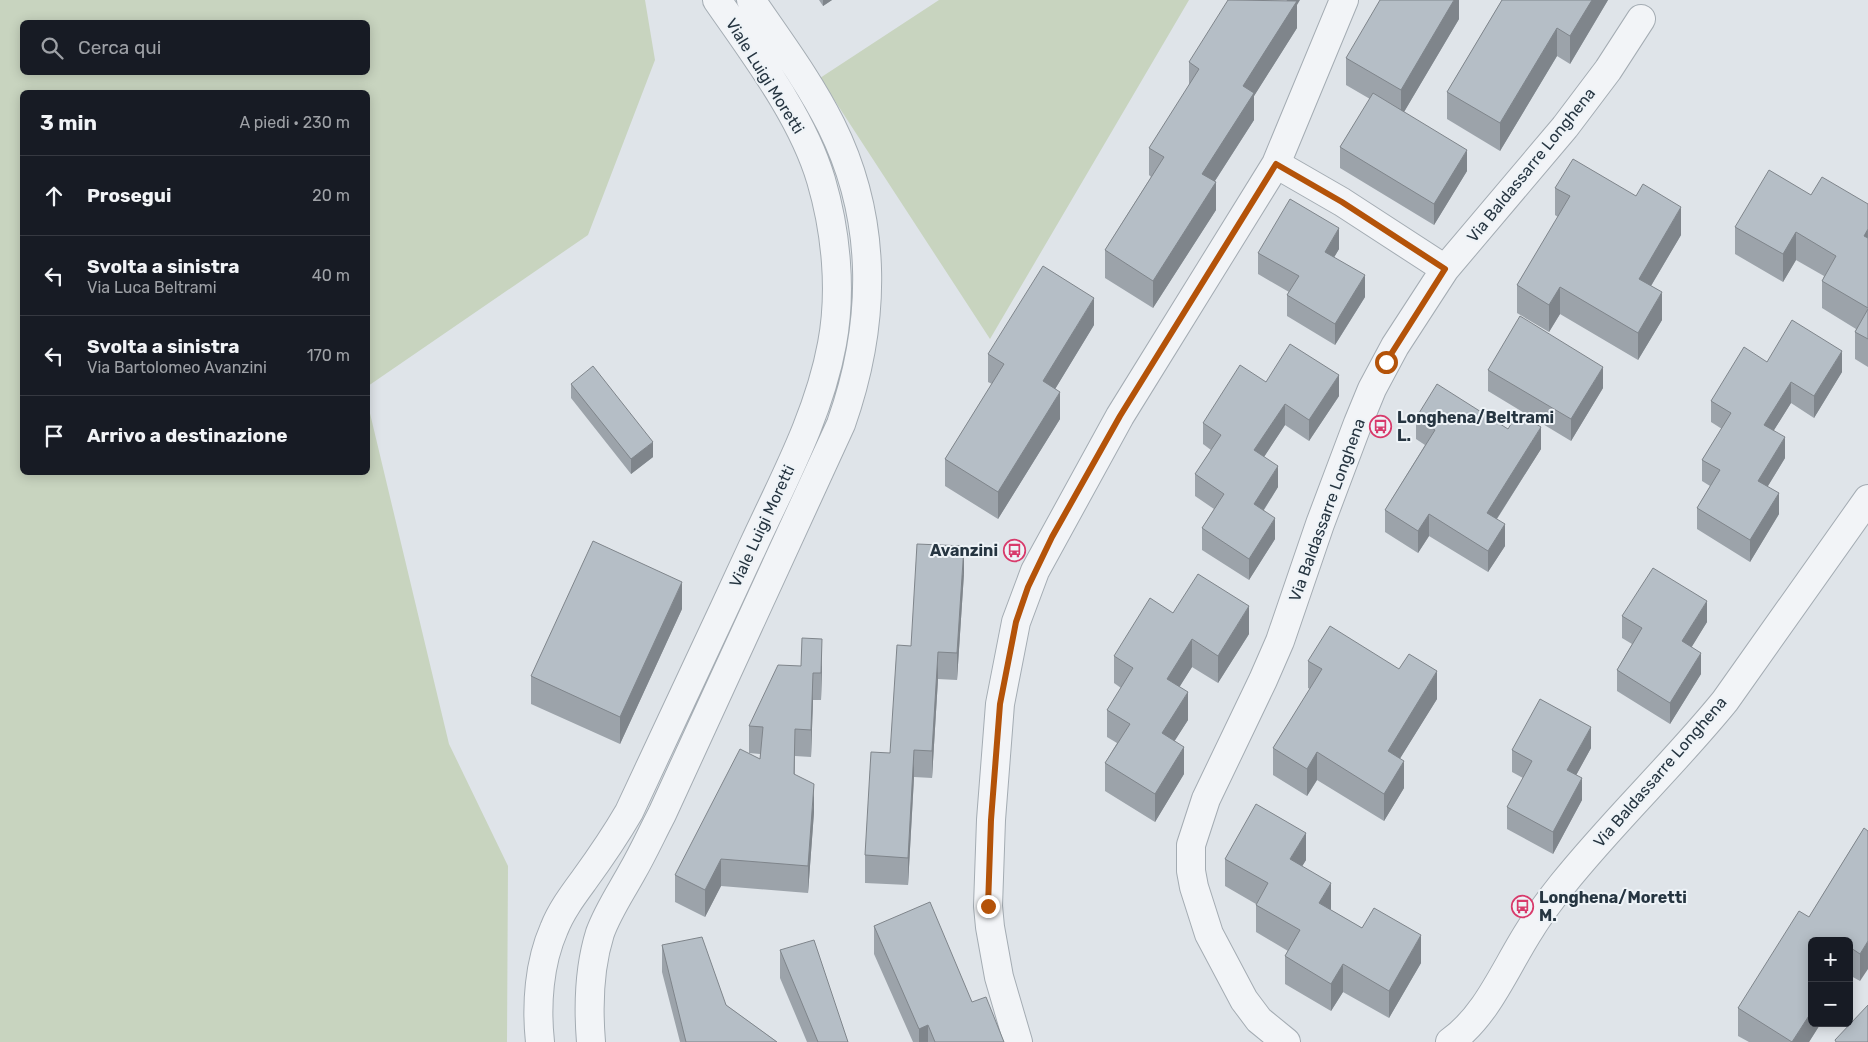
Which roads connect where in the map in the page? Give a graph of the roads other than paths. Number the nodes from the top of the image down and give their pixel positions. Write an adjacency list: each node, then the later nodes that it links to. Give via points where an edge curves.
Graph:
1 (717, 0): 8 (street, Viale Luigi Moretti, via 794,116 818,171 830,219 835,258 832,343 814,407 783,482 629,812)
2 (751, 0): 11 (street, Viale Luigi Moretti, via 808,83 832,126 847,164 860,209 865,244 866,326 853,388 841,424 662,814 603,925 591,976)
3 (1344, 0): 5 (street)
4 (1640, 19): 6 (street, Via Baldassarre Longhena, via 1608,70 1565,127)
5 (1276, 164): 6 (street, via 1342,202); 12 (street, via 1120,416 1042,558 1016,622 1000,704 988,906 994,954)
6 (1445, 269): 13 (street, Via Baldassarre Longhena, via 1395,346 1372,389 1320,524 1280,641 1199,814 1191,845 1194,888 1210,934 1250,1010)
7 (1868, 499): 14 (street, Via Baldassarre Longhena, via 1704,727 1562,885 1530,928 1478,1014)
8 (554, 927): 9 (street, Viale Luigi Moretti, via 544,957 540,984); 10 (street, via 558,949 554,994)
9 (540, 1042)
10 (556, 1042)
11 (591, 1042)
12 (1018, 1042)
13 (1286, 1042)
14 (1450, 1042)

